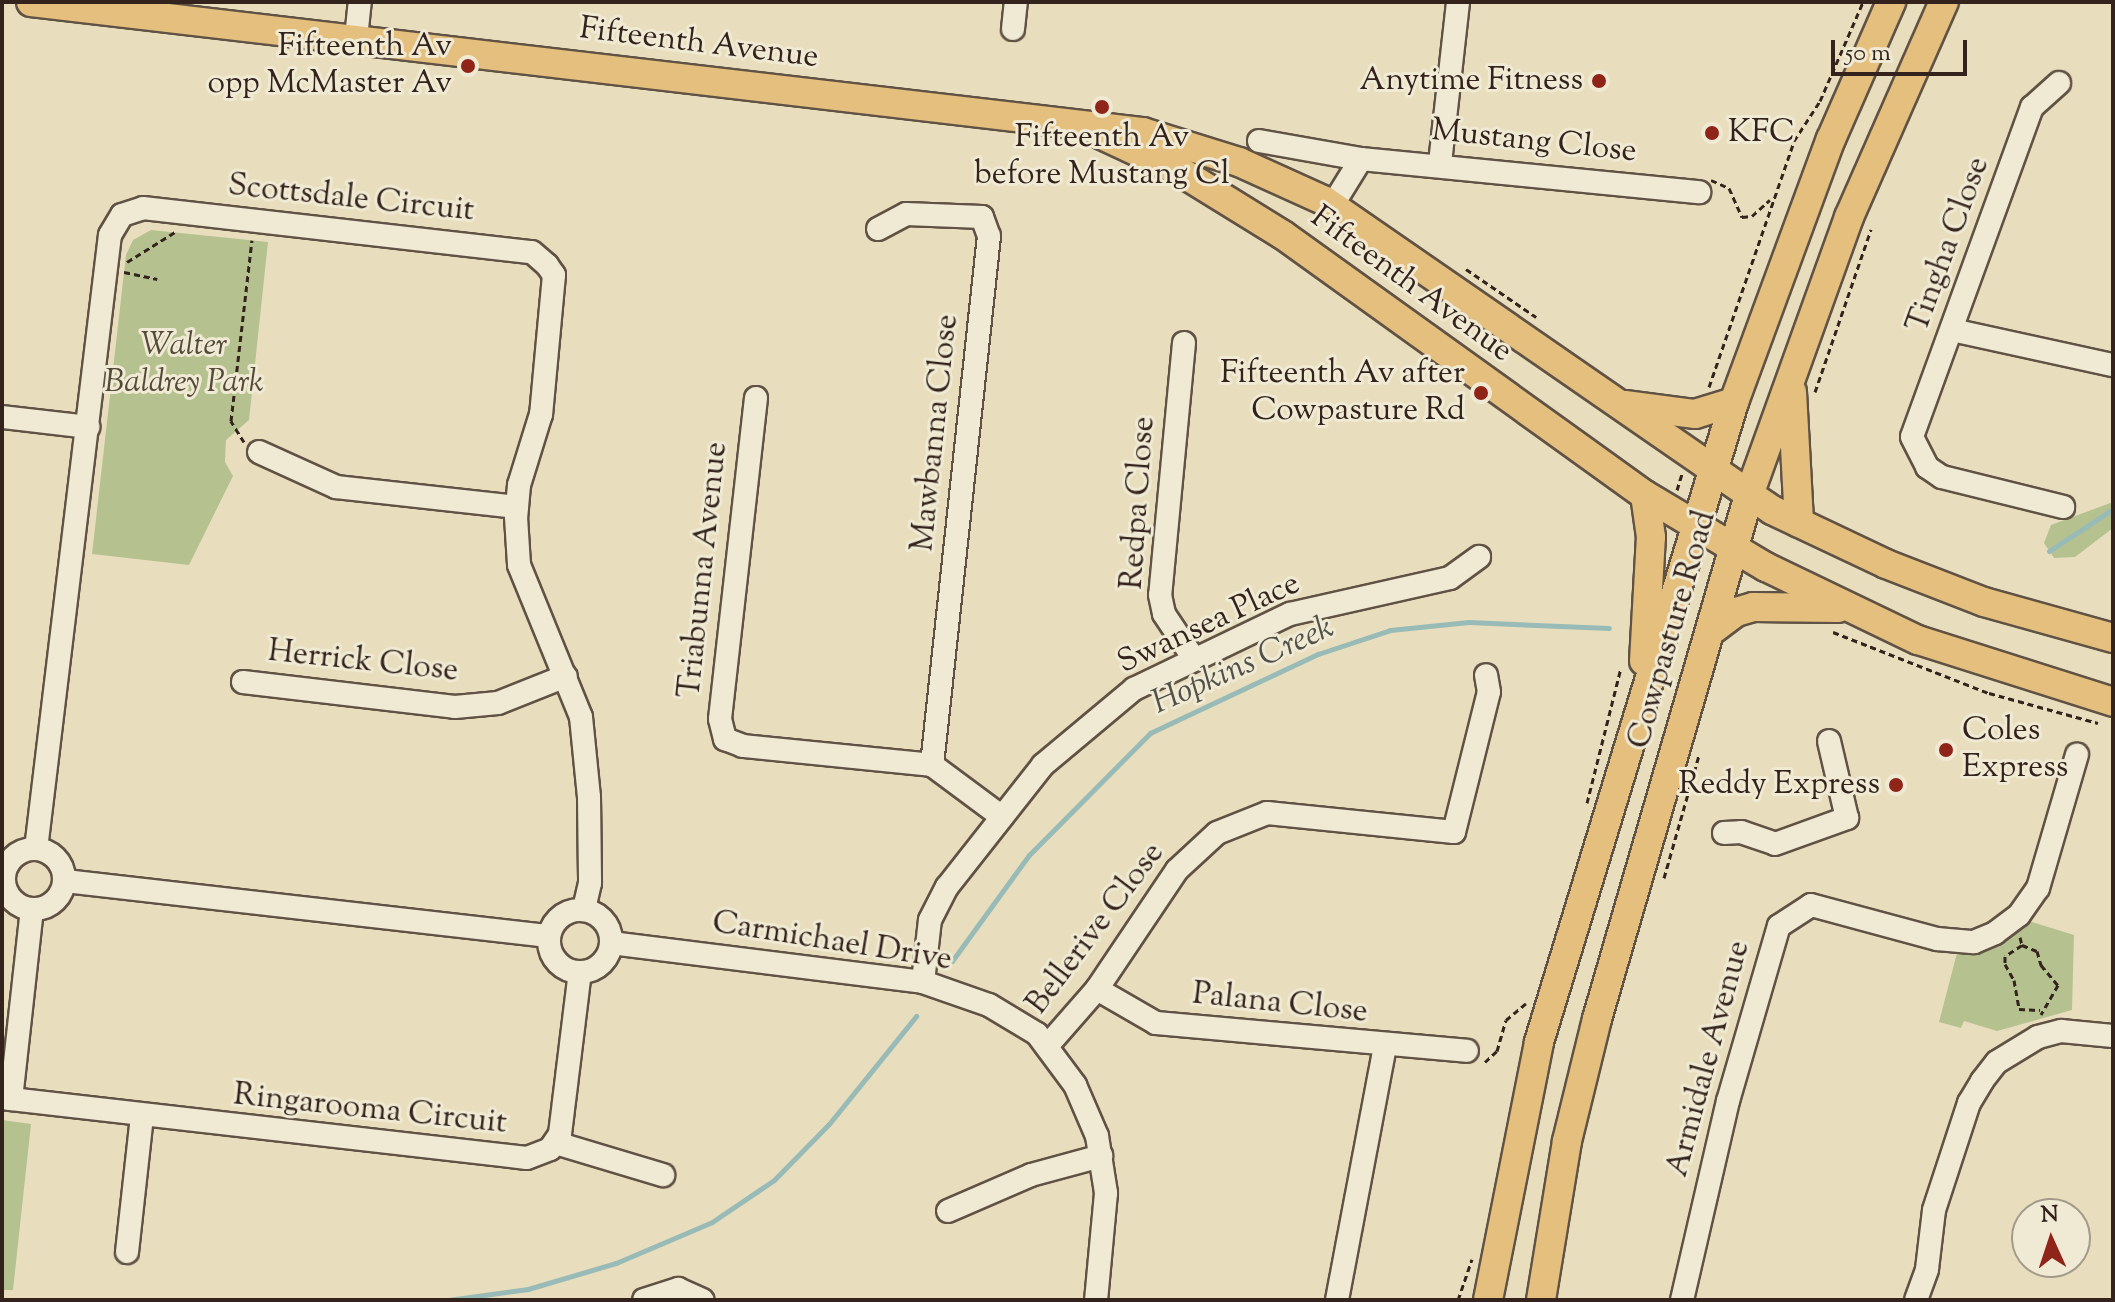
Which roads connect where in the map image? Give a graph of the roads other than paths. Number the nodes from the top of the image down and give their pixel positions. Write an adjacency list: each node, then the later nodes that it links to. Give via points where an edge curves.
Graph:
1 (31, 2): 7 (main road, Fifteenth Avenue)
2 (360, 2): 9 (street)
3 (1016, 2): 8 (street)
4 (1458, 2): 14 (street)
5 (1891, 2): 24 (main road, Cowpasture Road, via 1831,139)
6 (1944, 2): 21 (main road, Cowpasture Road, via 1849,217)
7 (139, 8): 9 (main road, Fifteenth Avenue)
8 (1013, 29)
9 (356, 38): 11 (main road, Fifteenth Avenue)
10 (2059, 83): 18 (street, Tingha Close, via 2032,107)
11 (1073, 122): 16 (main road, Fifteenth Avenue, via 1143,132 1239,162); 29 (main road, Fifteenth Avenue, via 1181,172 1283,235)
12 (1259, 141): 13 (street, Mustang Close)
13 (1361, 159): 14 (street, Mustang Close); 16 (street)
14 (1440, 163): 15 (street, Mustang Close)
15 (1699, 192)
16 (1332, 206): 23 (main road, Fifteenth Avenue)
17 (878, 229): 48 (street, Mawbanna Close, via 906,214 982,217 989,236)
18 (1952, 330): 20 (street); 32 (street, Tingha Close, via 1912,437 1927,467 1942,477)
19 (1184, 343): 40 (street, Redpa Close, via 1160,595 1164,614)
20 (2113, 365)
21 (1791, 370): 30 (main road, Cowpasture Road); 33 (main road)
22 (756, 398): 48 (street, Triabunna Avenue, via 720,719 725,739 743,746)
23 (1612, 402): 24 (main road, via 1662,414 1695,414); 28 (main road, Fifteenth Avenue)
24 (1734, 402): 28 (main road, Cowpasture Road)
25 (2, 417): 26 (street)
26 (88, 427): 31 (street, Scottsdale Circuit, via 110,235 122,215 143,208 532,252 554,275 541,414); 51 (street, Scottsdale Circuit)
27 (259, 452): 31 (street, via 336,487)
28 (1714, 473): 30 (main road, Fifteenth Avenue); 34 (main road, Cowpasture Road)
29 (1645, 495): 34 (main road, Fifteenth Avenue); 44 (main road, via 1651,537)
30 (1749, 495): 33 (main road, Fifteenth Avenue); 35 (main road, Cowpasture Road)
31 (517, 507): 42 (street, Scottsdale Circuit, via 519,565)
32 (2063, 507)
33 (1799, 523): 39 (main road, Fifteenth Avenue, via 1984,602)
34 (1696, 526): 35 (main road, Fifteenth Avenue); 44 (main road, Cowpasture Road)
35 (1733, 548): 37 (main road, Fifteenth Avenue); 38 (main road, Cowpasture Road)
36 (1479, 557): 40 (street, Swansea Place, via 1450,578 1290,614)
37 (1851, 609): 38 (main road, via 1753,607); 45 (main road, Fifteenth Avenue)
38 (1712, 630): 77 (main road, Cowpasture Road, via 1597,1019 1567,1141)
39 (2113, 638)
40 (1194, 659): 49 (street, Swansea Place, via 1134,689 1086,727 1043,765)
41 (1486, 675): 60 (street, Bellerive Close, via 1489,692 1454,832 1267,813 1239,822 1208,840 1177,870)
42 (566, 676): 43 (street, Herrick Close, via 498,703 455,707); 55 (street, Scottsdale Circuit, via 581,717 589,766 590,883)
43 (243, 682)
44 (1640, 712): 76 (main road, Cowpasture Road, via 1539,1042)
45 (2107, 713)
46 (1829, 741): 50 (street, via 1847,818 1775,844 1741,832)
47 (2077, 755): 78 (street, Armidale Avenue, via 2038,888 2015,918 1974,942 1937,939 1811,905 1779,926 1728,1101)
48 (932, 765): 49 (street)
49 (1002, 817): 59 (street, Swansea Place, via 947,887 930,920)
50 (1724, 833)
51 (36, 849): 52 (street, via 18,853); 53 (street, via 57,859)
52 (3, 876): 54 (street, via 11,898)
53 (65, 881): 54 (street, via 55,902); 56 (street)
54 (32, 910): 65 (street)
55 (584, 910): 56 (street, via 559,918); 57 (street, via 603,920)
56 (549, 936): 58 (street, via 555,960)
57 (611, 943): 58 (street, via 602,963); 59 (street, Carmichael Drive)
58 (580, 972): 67 (street)
59 (923, 982): 62 (street, Carmichael Drive, via 989,1005)
60 (1097, 989): 62 (street, Bellerive Close); 63 (street, Palana Close, via 1156,1023)
61 (2113, 1036): 79 (street, via 2072,1031 2046,1035 1997,1062 1969,1103 1934,1210 1927,1269)
62 (1048, 1045): 68 (street, Carmichael Drive, via 1084,1101)
63 (1385, 1046): 64 (street, Palana Close); 75 (street)
64 (1467, 1051)
65 (6, 1098): 66 (street, Ringarooma Circuit)
66 (142, 1116): 67 (street, Ringarooma Circuit, via 513,1159 539,1155); 71 (street)
67 (556, 1143): 69 (street)
68 (1101, 1156): 70 (street, via 1031,1175); 74 (street, Carmichael Drive, via 1106,1213)
69 (663, 1175)
70 (948, 1211)
71 (127, 1252)
72 (644, 1300): 73 (street, via 678,1289)
73 (703, 1300)
74 (1096, 1300)
75 (1337, 1300)
76 (1488, 1300)
77 (1541, 1300)
78 (1682, 1300)
79 (1916, 1300)

